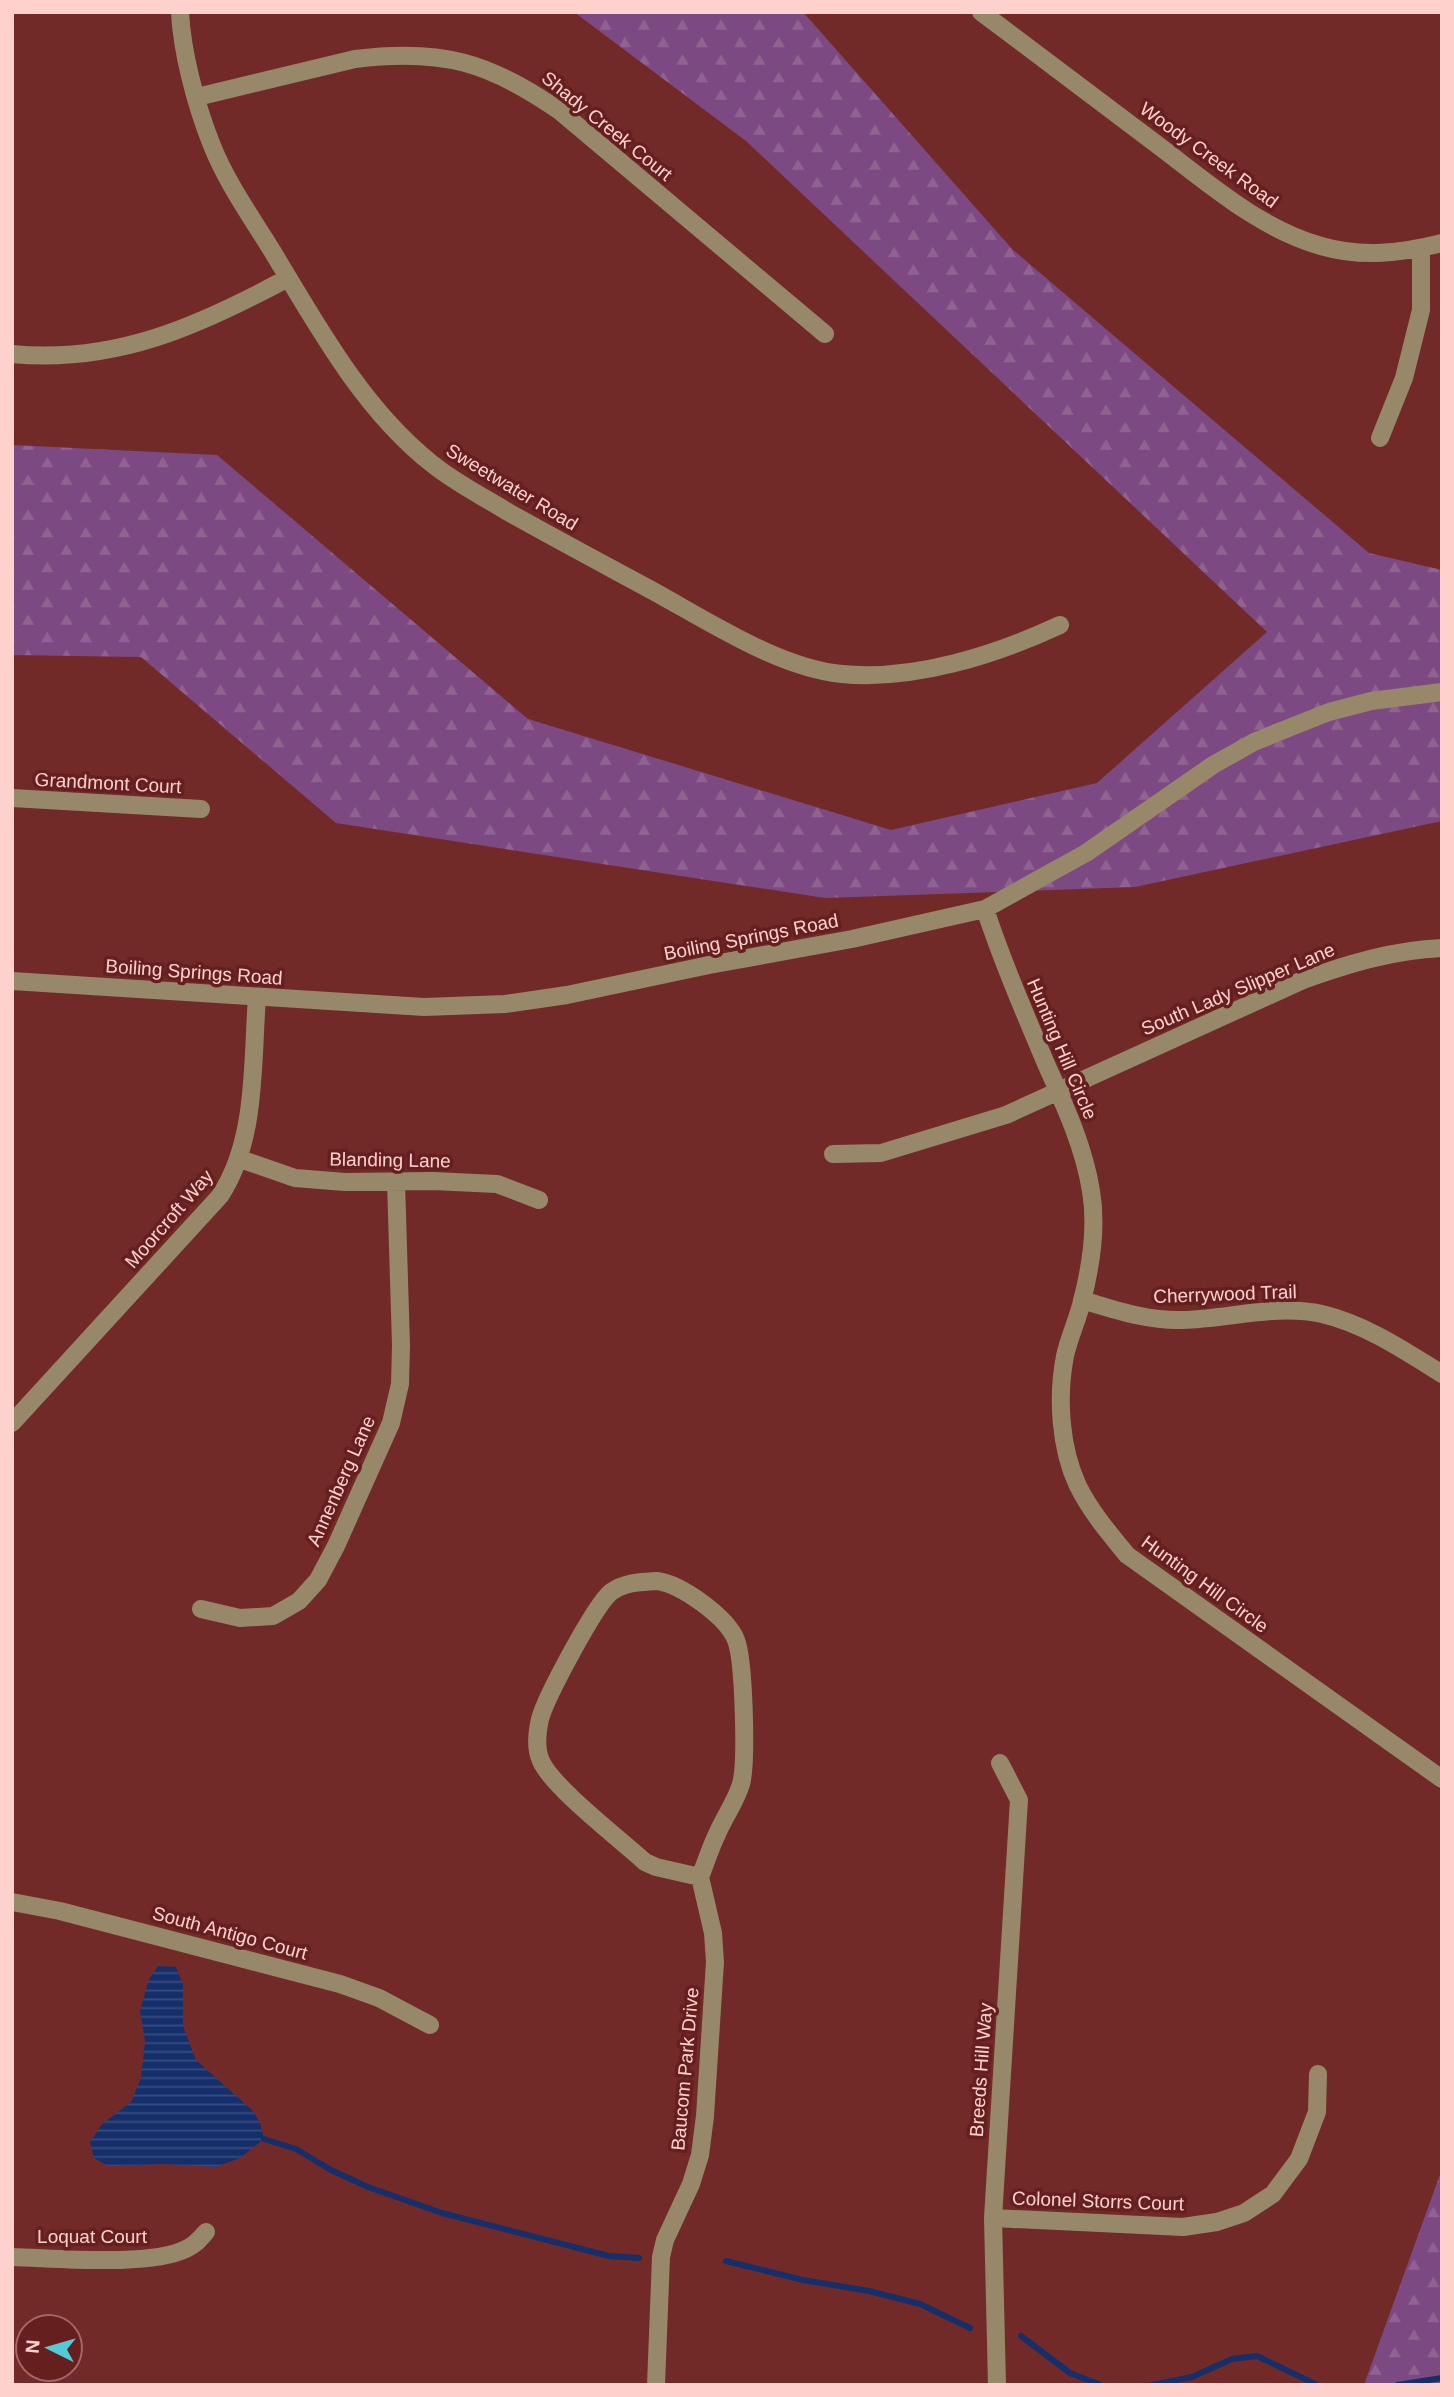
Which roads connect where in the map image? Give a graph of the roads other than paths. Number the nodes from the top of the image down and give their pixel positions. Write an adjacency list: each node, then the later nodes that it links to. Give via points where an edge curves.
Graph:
1 (180, 12): 3 (street, Sweetwater Road)
2 (981, 12): 5 (street, Woody Creek Road, via 1199,177 1273,227 1342,250 1394,253)
3 (197, 97): 6 (street, Sweetwater Road, via 221,163); 7 (street, Shady Creek Court, via 380,56 440,57 490,70 561,112)
4 (1442, 243): 5 (street, Woody Creek Road)
5 (1421, 248): 9 (street, via 1421,310 1404,378)
6 (288, 278): 8 (street, via 142,343 89,355); 10 (street, Sweetwater Road, via 374,406 431,464 535,527 778,657 842,674 909,673 1032,638)
7 (825, 334)
8 (12, 354)
9 (1380, 438)
10 (1060, 625)
11 (1442, 692): 14 (street, Boiling Springs Road, via 1371,701 1329,712 1254,742 1179,786 1087,853)
12 (12, 798): 13 (street, Grandmont Court)
13 (201, 809)
14 (985, 909): 17 (street, Boiling Springs Road, via 852,939 505,1004 424,1007); 18 (street, Hunting Hill Circle, via 1003,964)
15 (1442, 948): 18 (street, South Lady Slipper Lane, via 1347,964 1303,980)
16 (12, 981): 17 (street, Boiling Springs Road)
17 (257, 997): 20 (street, Moorcroft Way, via 249,1109)
18 (1059, 1092): 19 (street, South Lady Slipper Lane, via 1006,1115 881,1153); 23 (street, Hunting Hill Circle, via 1082,1150 1092,1194 1093,1237)
19 (833, 1154)
20 (240, 1159): 21 (street, Blanding Lane, via 295,1178); 25 (street, Moorcroft Way, via 220,1196)
21 (396, 1182): 22 (street, Blanding Lane, via 497,1184); 26 (street, Annenberg Lane, via 400,1384 391,1423 335,1546 318,1580 299,1601 273,1616 240,1618)
22 (539, 1200)
23 (1082, 1300): 24 (street, Cherrywood Trail, via 1159,1320 1279,1311 1323,1314 1371,1333); 28 (street, Hunting Hill Circle, via 1065,1356 1063,1425 1078,1485 1102,1525 1127,1555)
24 (1442, 1374)
25 (12, 1423)
26 (201, 1609)
27 (1000, 1763): 33 (street, Breeds Hill Way, via 1019,1800)
28 (1442, 1779)
29 (700, 1877): 29 (street, via 741,1781 745,1758 739,1648 723,1620 678,1587 657,1581 634,1582 613,1591 597,1608 542,1712 538,1754 554,1781 645,1862); 36 (street, Baucom Park Drive, via 715,1962 705,2116 691,2185 661,2257)
30 (12, 1902): 31 (street, South Antigo Court, via 60,1910 341,1984)
31 (430, 2025)
32 (1318, 2074): 33 (street, Colonel Storrs Court, via 1317,2112 1299,2159 1273,2194 1244,2213 1182,2227)
33 (993, 2218): 37 (street, Breeds Hill Way)
34 (206, 2232): 35 (street, Loquat Court, via 184,2250 144,2259)
35 (12, 2257)
36 (656, 2385)
37 (997, 2385)

